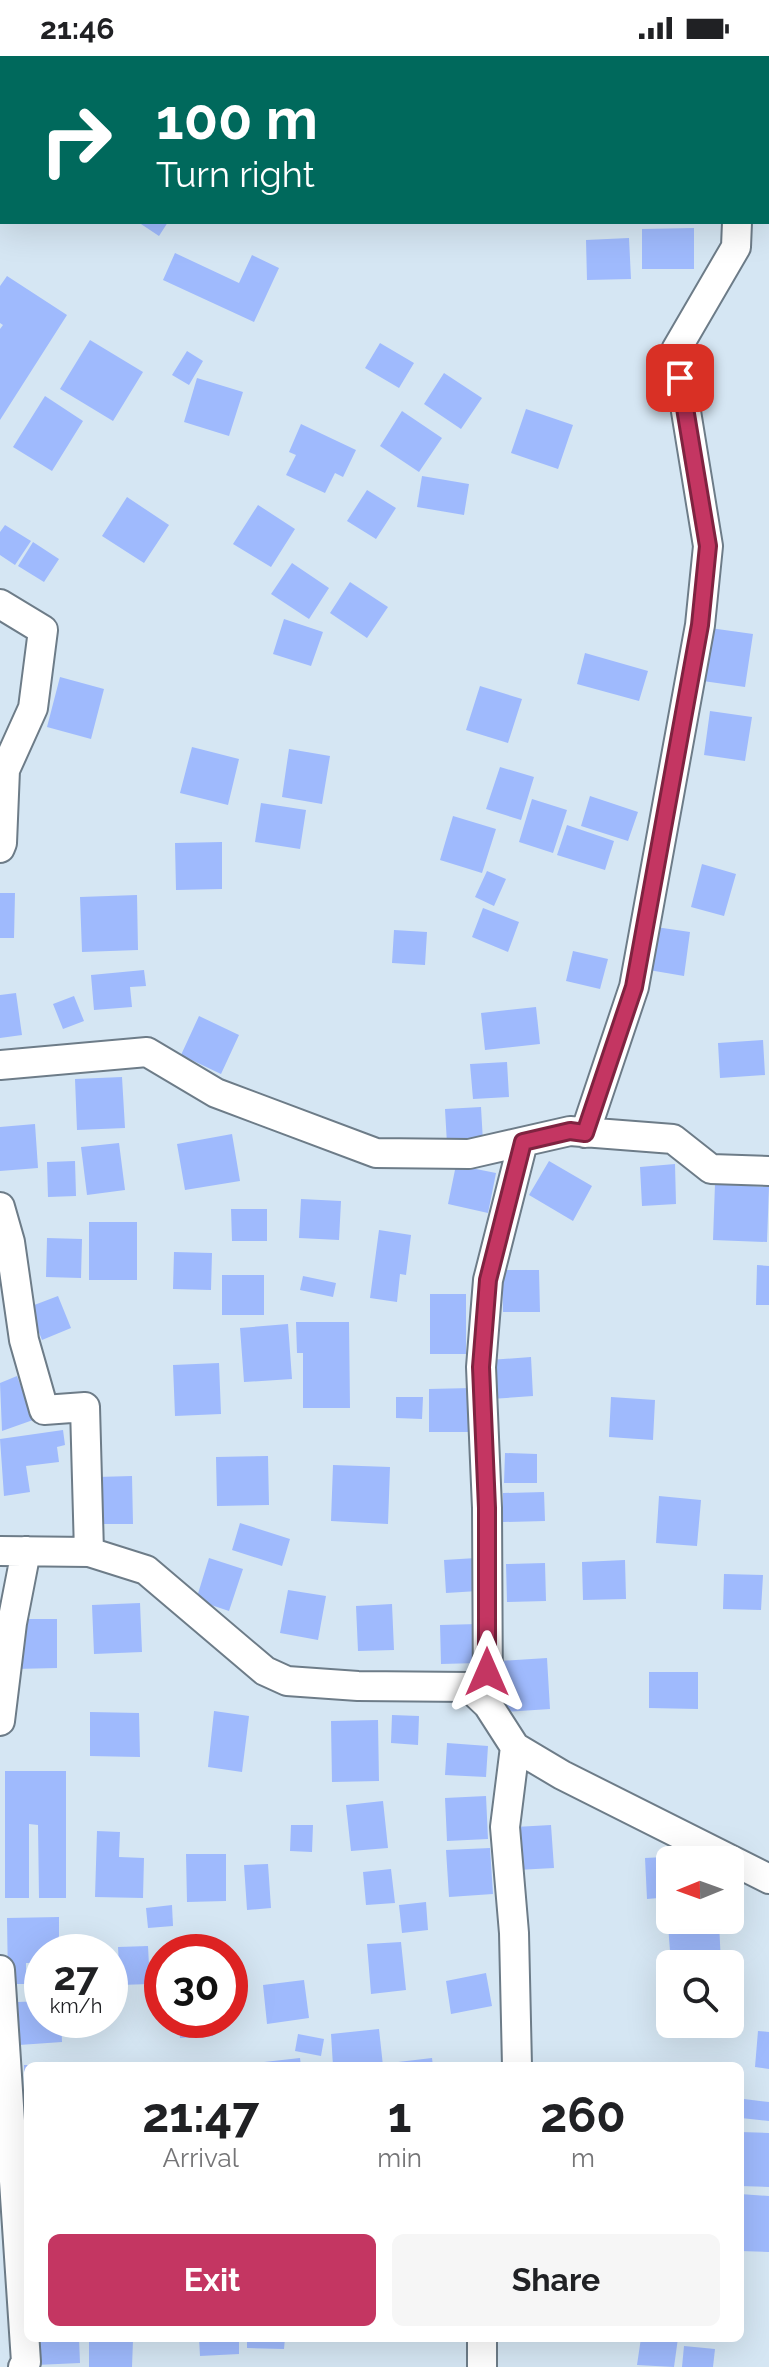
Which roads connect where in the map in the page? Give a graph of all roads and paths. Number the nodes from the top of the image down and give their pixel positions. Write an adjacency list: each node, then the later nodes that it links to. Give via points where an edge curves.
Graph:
1 (737, 224): 5 (street, via 736,247 676,350 708,546 700,625 634,987)
2 (0, 604): 3 (street, via 43,630 33,708 5,770)
3 (0, 848)
4 (0, 1065): 6 (street, via 147,1052 216,1093 376,1153 469,1154)
5 (585, 1133): 6 (street, via 570,1131); 7 (street, via 673,1139 711,1169)
6 (523, 1142): 11 (street, via 488,1280 481,1367)
7 (769, 1171)
8 (0, 1207): 10 (street, via 24,1340 44,1410 85,1407)
9 (13, 1551): 10 (street); 12 (street, via 12,1623)
10 (89, 1552): 11 (street, via 146,1570 265,1671 287,1681 469,1687)
11 (488, 1705): 13 (street)
12 (0, 1721)
13 (515, 1747): 14 (street); 16 (street, via 505,1827)
14 (769, 1879)
15 (0, 1970): 17 (street)
16 (517, 2062)
17 (24, 2332)
18 (25, 2342): 20 (street)
19 (482, 2342): 21 (street)
20 (23, 2367)
21 (482, 2367)

